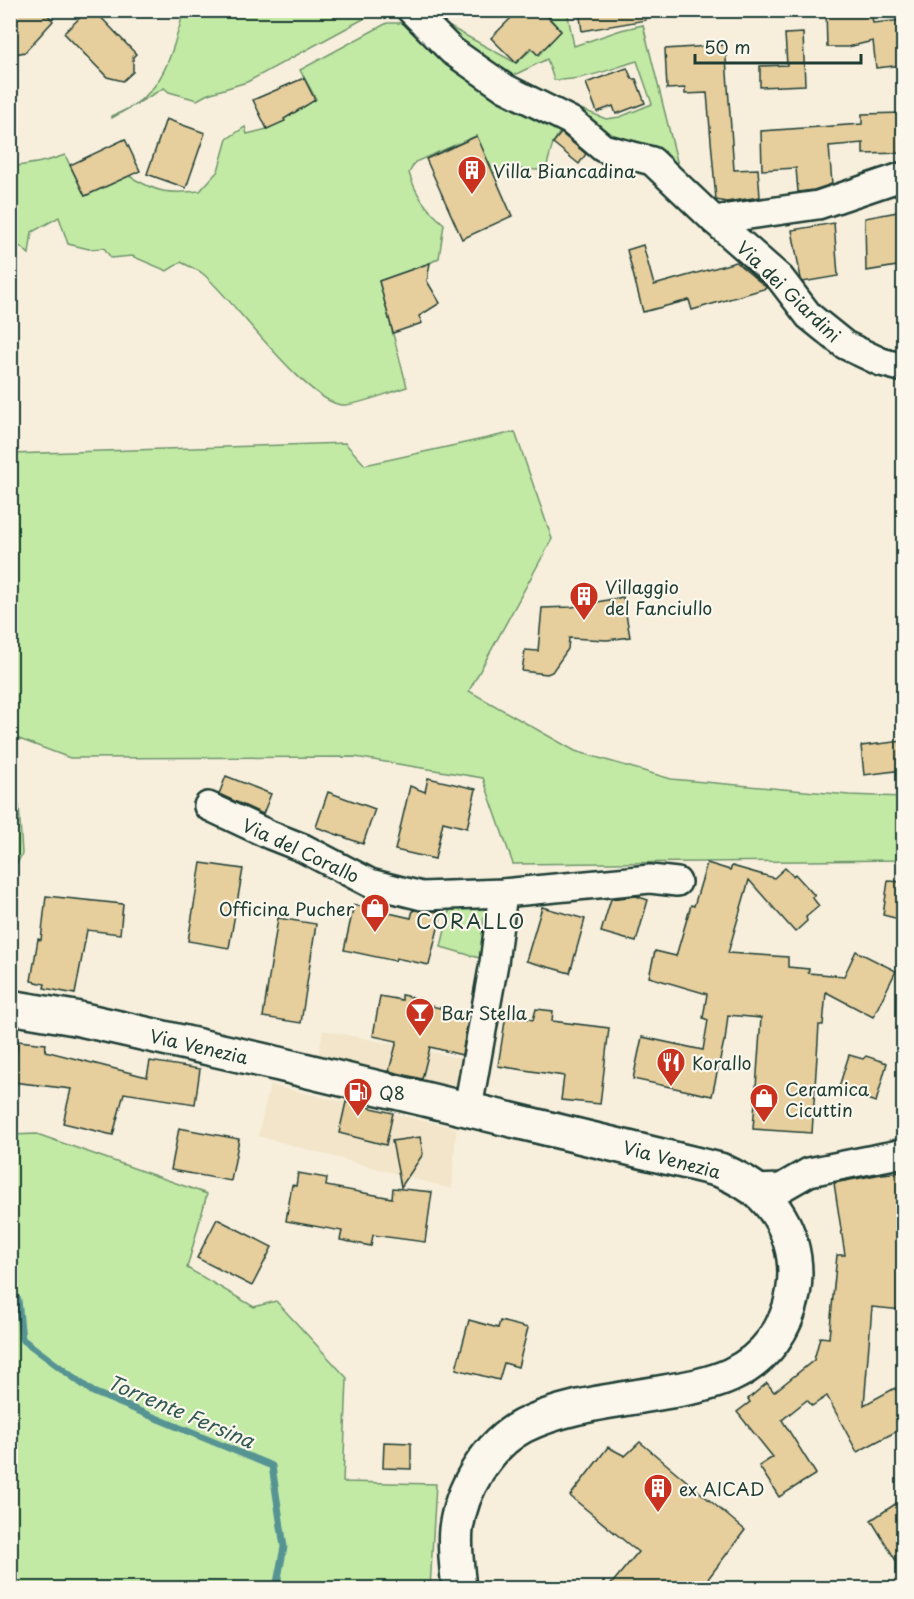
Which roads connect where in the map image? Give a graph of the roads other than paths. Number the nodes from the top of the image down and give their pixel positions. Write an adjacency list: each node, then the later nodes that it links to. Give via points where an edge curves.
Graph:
1 (411, 10): 3 (street, Via dei Giardini, via 452,51 505,88 570,121 603,148 652,161)
2 (903, 176): 3 (street, Via dei Giardini, via 818,206)
3 (714, 220): 4 (street, Via dei Giardini, via 780,278 809,316 845,345)
4 (903, 368)
5 (208, 806): 7 (street, Via del Corallo, via 370,883 422,896)
6 (677, 882): 7 (street, Via del Corallo, via 650,879)
7 (503, 893): 9 (street)
8 (10, 1007): 9 (main road, Via Venezia, via 75,1018)
9 (468, 1108): 11 (main road, Via Venezia, via 720,1170)
10 (903, 1153): 11 (street, via 809,1172 780,1188)
11 (754, 1189): 12 (main road, Via Venezia, via 779,1217 795,1264 790,1310 774,1340 760,1356 730,1376 560,1412 522,1426 507,1437 491,1452 462,1504 456,1531)
12 (459, 1588)

